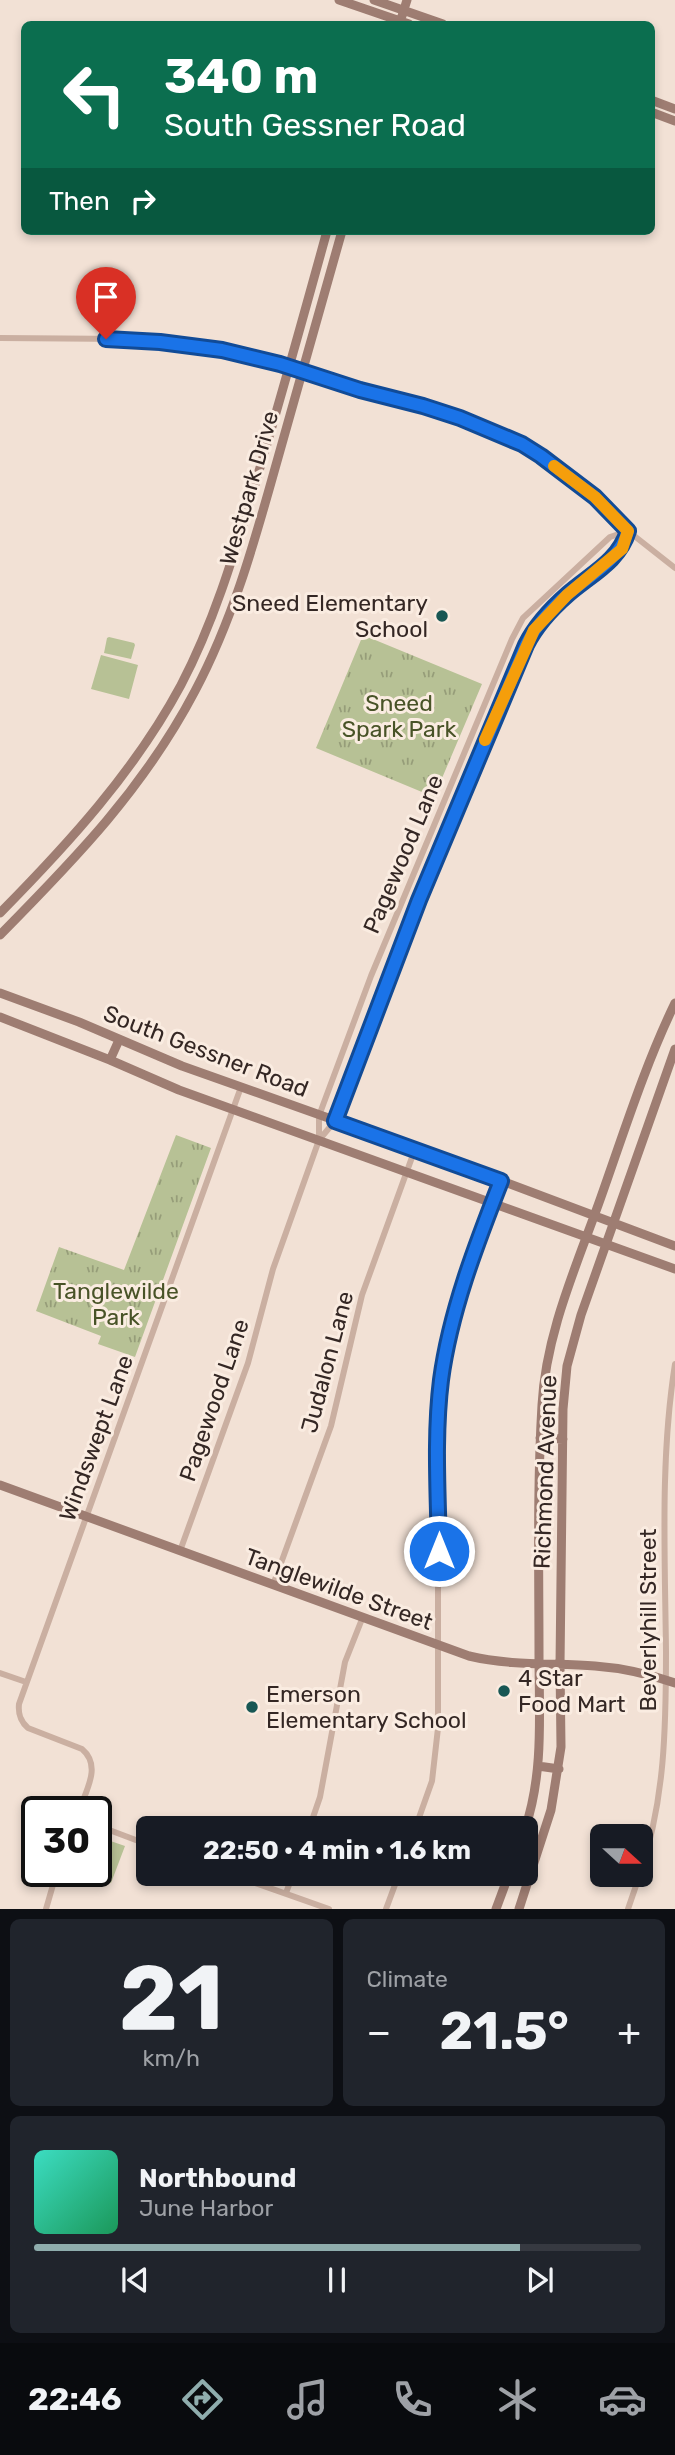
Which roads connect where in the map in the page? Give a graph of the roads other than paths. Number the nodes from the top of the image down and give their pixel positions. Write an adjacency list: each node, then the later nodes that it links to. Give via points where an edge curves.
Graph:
1 (339, 0): 6 (main road)
2 (374, 0): 4 (main road)
3 (407, 0): 5 (main road)
4 (390, 3): 5 (main road); 6 (main road)
5 (404, 10): 7 (main road); 8 (main road)
6 (385, 20)
7 (403, 21)
8 (435, 21)
9 (655, 102): 10 (main road)
10 (675, 109)
11 (655, 114): 12 (main road)
12 (675, 121)
13 (326, 235): 15 (main road, Westpark Drive)
14 (341, 235): 16 (main road, Westpark Drive)
15 (321, 253): 16 (main road); 18 (main road, Westpark Drive)
16 (335, 256): 19 (main road, Westpark Drive)
17 (0, 338): 18 (street, via 160,342 222,350)
18 (290, 367): 19 (street); 22 (main road, Westpark Drive, via 209,626 180,688)
19 (303, 371): 20 (street, via 446,413 522,444 595,497); 23 (main road, Westpark Drive, via 237,597 195,692)
20 (628, 531): 21 (street); 38 (street, Pagewood Lane, via 610,537 523,618 387,938); 39 (street, Pagewood Lane, via 622,549 567,595 526,645 419,900)
21 (675, 568)
22 (115, 787): 23 (main road); 24 (main road, Westpark Drive)
23 (128, 796): 25 (main road, Westpark Drive)
24 (37, 875): 25 (main road); 26 (main road, Westpark Drive)
25 (48, 885): 27 (main road, Westpark Drive)
26 (0, 913)
27 (0, 935)
28 (0, 993): 31 (main road, South Gessner Road)
29 (675, 1003): 35 (main road, Richmond Avenue)
30 (0, 1017): 33 (main road, South Gessner Road)
31 (119, 1040): 33 (main road); 34 (main road, South Gessner Road)
32 (675, 1049): 36 (main road, Richmond Avenue)
33 (110, 1060): 37 (main road, South Gessner Road)
34 (241, 1087): 37 (street, Windswept Lane); 38 (main road, South Gessner Road)
35 (639, 1089): 36 (main road); 45 (main road, Richmond Avenue)
36 (655, 1101): 46 (main road, Richmond Avenue)
37 (232, 1110): 40 (main road, South Gessner Road); 55 (street, Windswept Lane)
38 (319, 1116): 39 (main road, South Gessner Road); 40 (street, Pagewood Lane)
39 (335, 1121): 40 (street, Pagewood Lane); 41 (main road, South Gessner Road)
40 (319, 1140): 42 (main road, South Gessner Road); 56 (street, Pagewood Lane, via 272,1269 248,1363)
41 (415, 1149): 42 (street, Judalon Lane); 43 (main road, South Gessner Road)
42 (407, 1171): 44 (main road, South Gessner Road); 57 (street, Judalon Lane, via 362,1294 336,1410)
43 (501, 1181): 44 (street); 45 (main road, South Gessner Road)
44 (493, 1203): 47 (main road, South Gessner Road); 59 (street, via 451,1326 441,1382)
45 (594, 1217): 46 (main road, South Gessner Road); 47 (main road, Richmond Avenue)
46 (614, 1223): 48 (main road, Richmond Avenue); 49 (main road, South Gessner Road)
47 (587, 1236): 48 (main road, South Gessner Road); 52 (main road, Richmond Avenue, via 551,1343)
48 (607, 1243): 50 (main road, South Gessner Road); 53 (main road, Richmond Avenue, via 567,1367)
49 (675, 1246)
50 (675, 1269)
51 (675, 1364): 63 (street, Beverlyhill Street, via 665,1451)
52 (540, 1438): 53 (main road); 60 (main road, Richmond Avenue)
53 (563, 1439): 61 (main road, Richmond Avenue)
54 (0, 1485): 55 (main road, Tanglewilde Street)
55 (86, 1517): 56 (main road, Tanglewilde Street); 64 (street, Windswept Lane)
56 (180, 1550): 57 (main road, Tanglewilde Street)
57 (273, 1585): 58 (main road, Tanglewilde Street)
58 (362, 1619): 59 (main road, Tanglewilde Street); 68 (street, via 345,1662)
59 (439, 1646): 60 (main road, Tanglewilde Street, via 490,1661); 69 (street, via 436,1759)
60 (539, 1664): 61 (main road, Tanglewilde Street); 65 (main road, Richmond Avenue)
61 (560, 1664): 63 (main road, Tanglewilde Street, via 623,1669); 66 (main road, Richmond Avenue)
62 (0, 1673): 64 (street)
63 (670, 1681): 71 (street, Beverlyhill Street)
64 (26, 1682): 67 (street, via 18,1713 22,1723 82,1749 93,1763)
65 (538, 1766): 66 (main road); 70 (main road, Richmond Avenue)
66 (559, 1769): 74 (main road, Richmond Avenue)
67 (84, 1796)
68 (313, 1816)
69 (420, 1816)
70 (527, 1816)
71 (653, 1824)
72 (112, 1831): 73 (street)
73 (136, 1840)
74 (538, 1845)
75 (265, 1886): 82 (street)
76 (289, 1886): 82 (street)
77 (395, 1886): 83 (street)
78 (505, 1886): 86 (main road)
79 (525, 1886): 87 (main road, Richmond Avenue)
80 (53, 1887): 84 (street)
81 (636, 1887): 88 (street, Beverlyhill Street)
82 (286, 1893): 85 (street)
83 (387, 1908)
84 (46, 1909)
85 (329, 1909)
86 (496, 1909)
87 (519, 1909)
88 (628, 1909)

